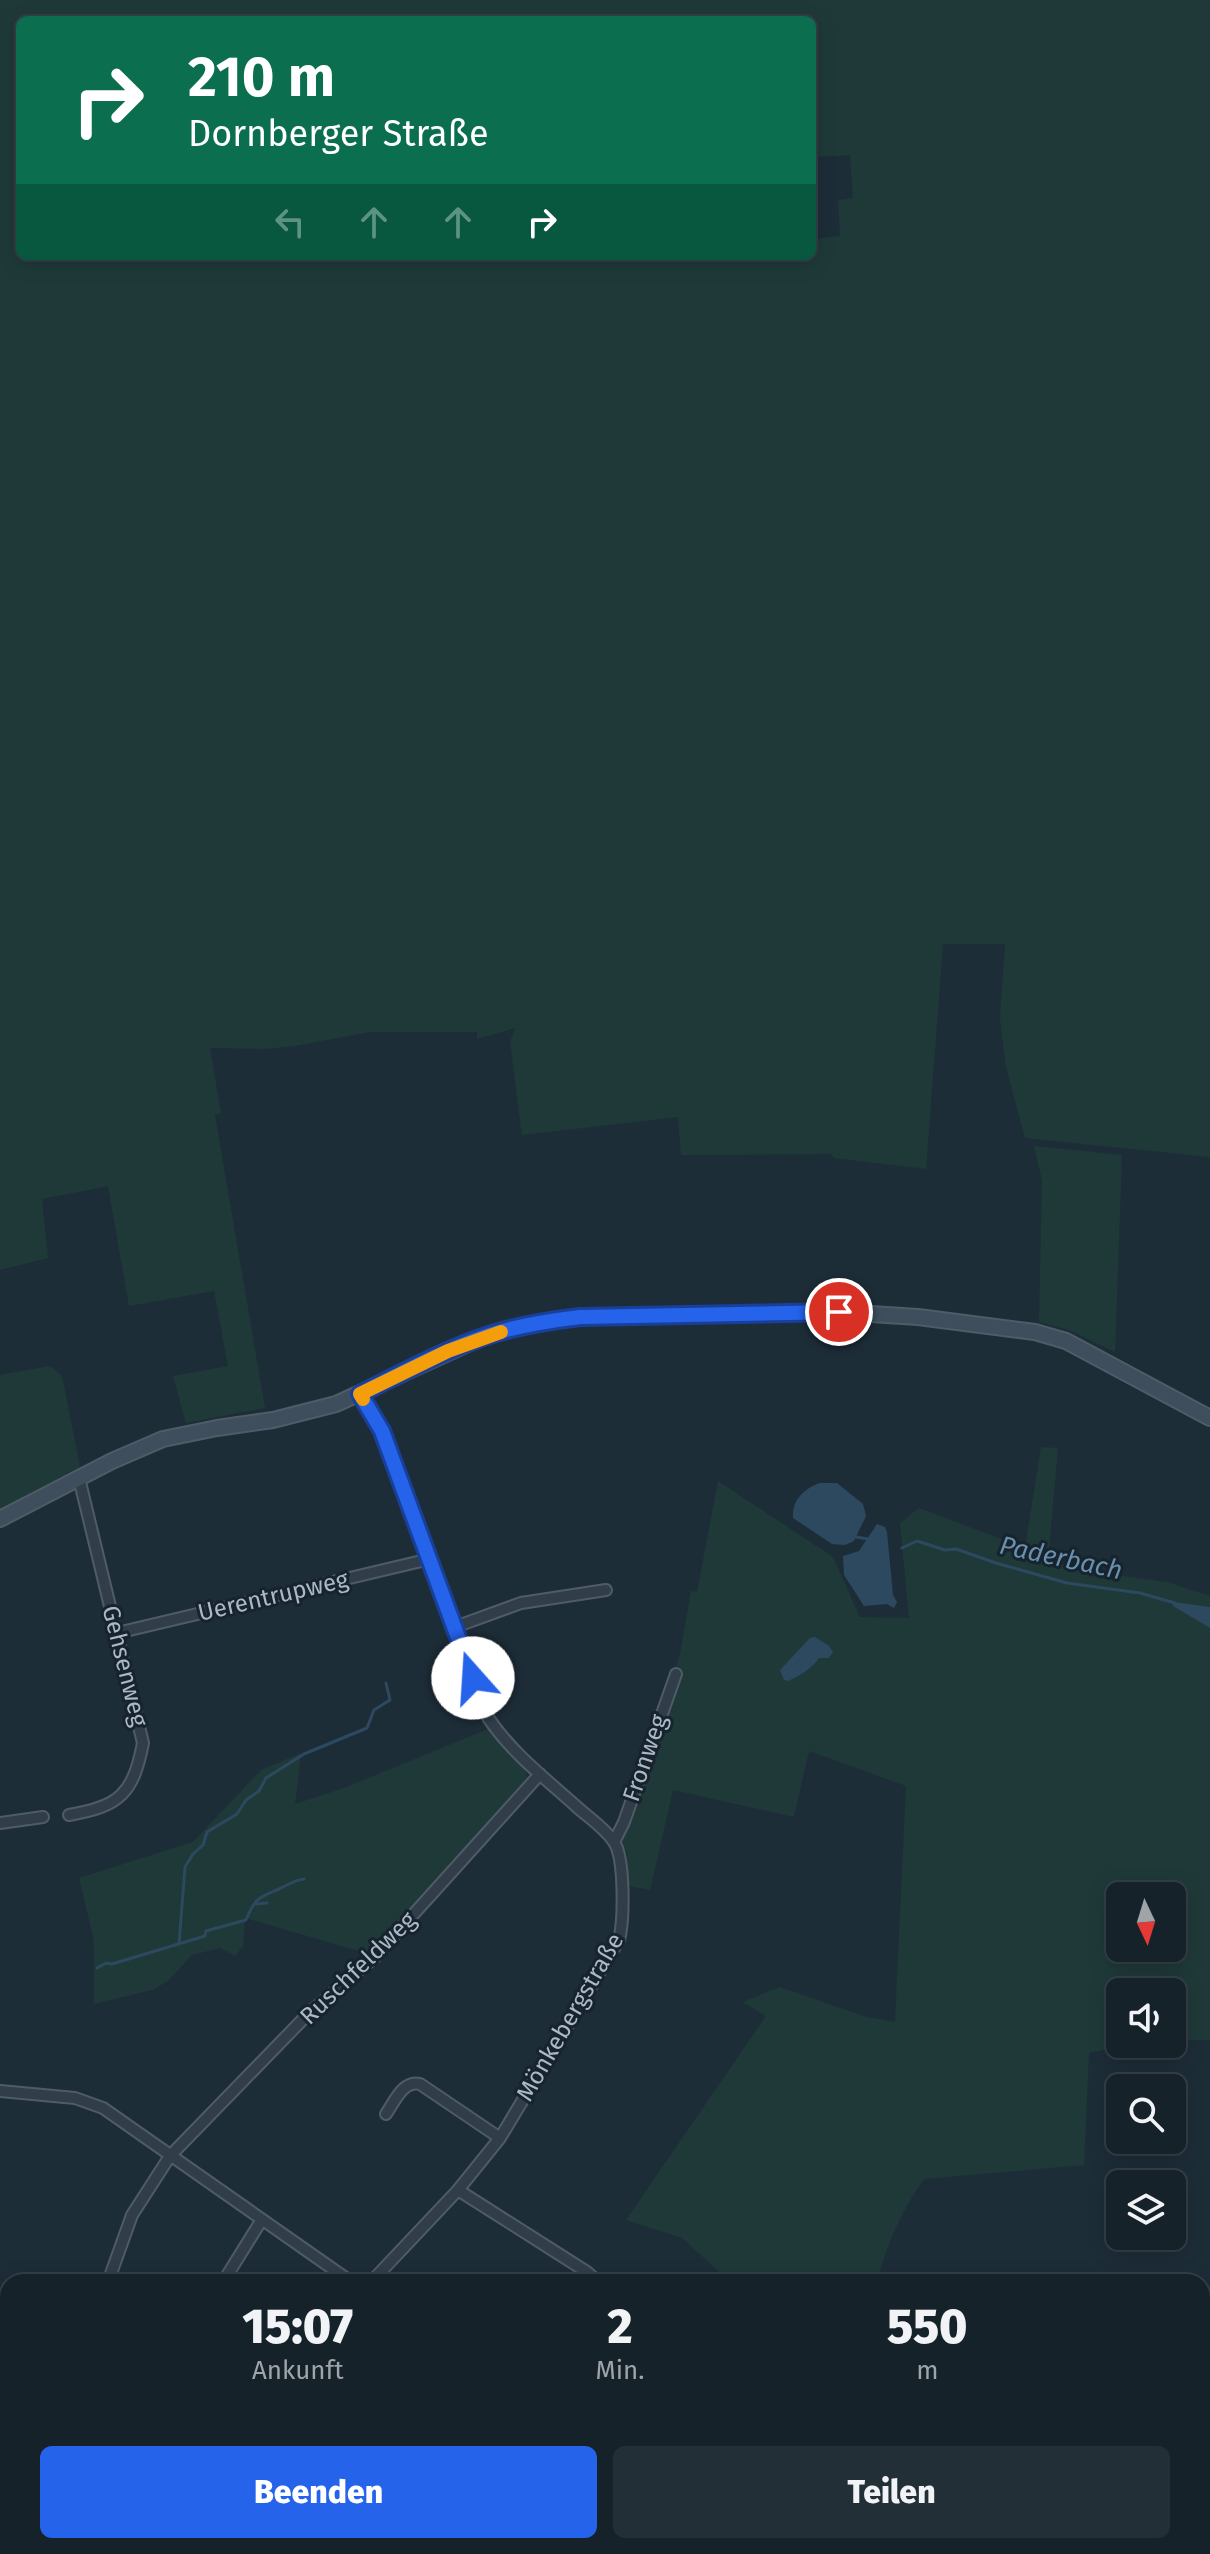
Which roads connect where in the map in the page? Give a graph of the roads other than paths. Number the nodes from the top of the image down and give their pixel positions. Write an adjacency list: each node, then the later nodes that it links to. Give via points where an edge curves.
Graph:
1 (360, 1394): 2 (main road, via 485,1336 553,1320 839,1312 1035,1332 1066,1341); 3 (main road, via 299,1414 170,1437); 5 (street, via 382,1431)
2 (1210, 1418)
3 (79, 1478): 4 (main road); 8 (street, Gehsenweg)
4 (0, 1519)
5 (430, 1559): 7 (street); 8 (street, Uerentrupweg)
6 (606, 1590): 7 (street, via 521,1603)
7 (455, 1627): 10 (street, via 489,1719)
8 (117, 1633): 11 (street, Gehsenweg, via 141,1727 139,1768 118,1800)
9 (676, 1674): 14 (street, Fronweg)
10 (540, 1774): 14 (street); 18 (street, Ruschfeldweg, via 374,1958 310,2012)
11 (69, 1815)
12 (43, 1817): 13 (street)
13 (0, 1822)
14 (614, 1842): 17 (street, Mönkebergstraße, via 623,1926 619,1940)
15 (0, 2091): 18 (street, Mönkebergstraße, via 91,2102)
16 (386, 2114): 17 (street, via 413,2082)
17 (500, 2138): 19 (street, Mönkebergstraße)
18 (170, 2156): 20 (street, Mönkebergstraße); 21 (street, Ruschfeldweg, via 132,2215)
19 (458, 2190): 24 (street, Mönkebergstraße); 25 (street)
20 (261, 2221): 22 (street); 23 (street, Mönkebergstraße)
21 (111, 2274)
22 (228, 2274)
23 (340, 2274)
24 (380, 2274)
25 (589, 2274)

